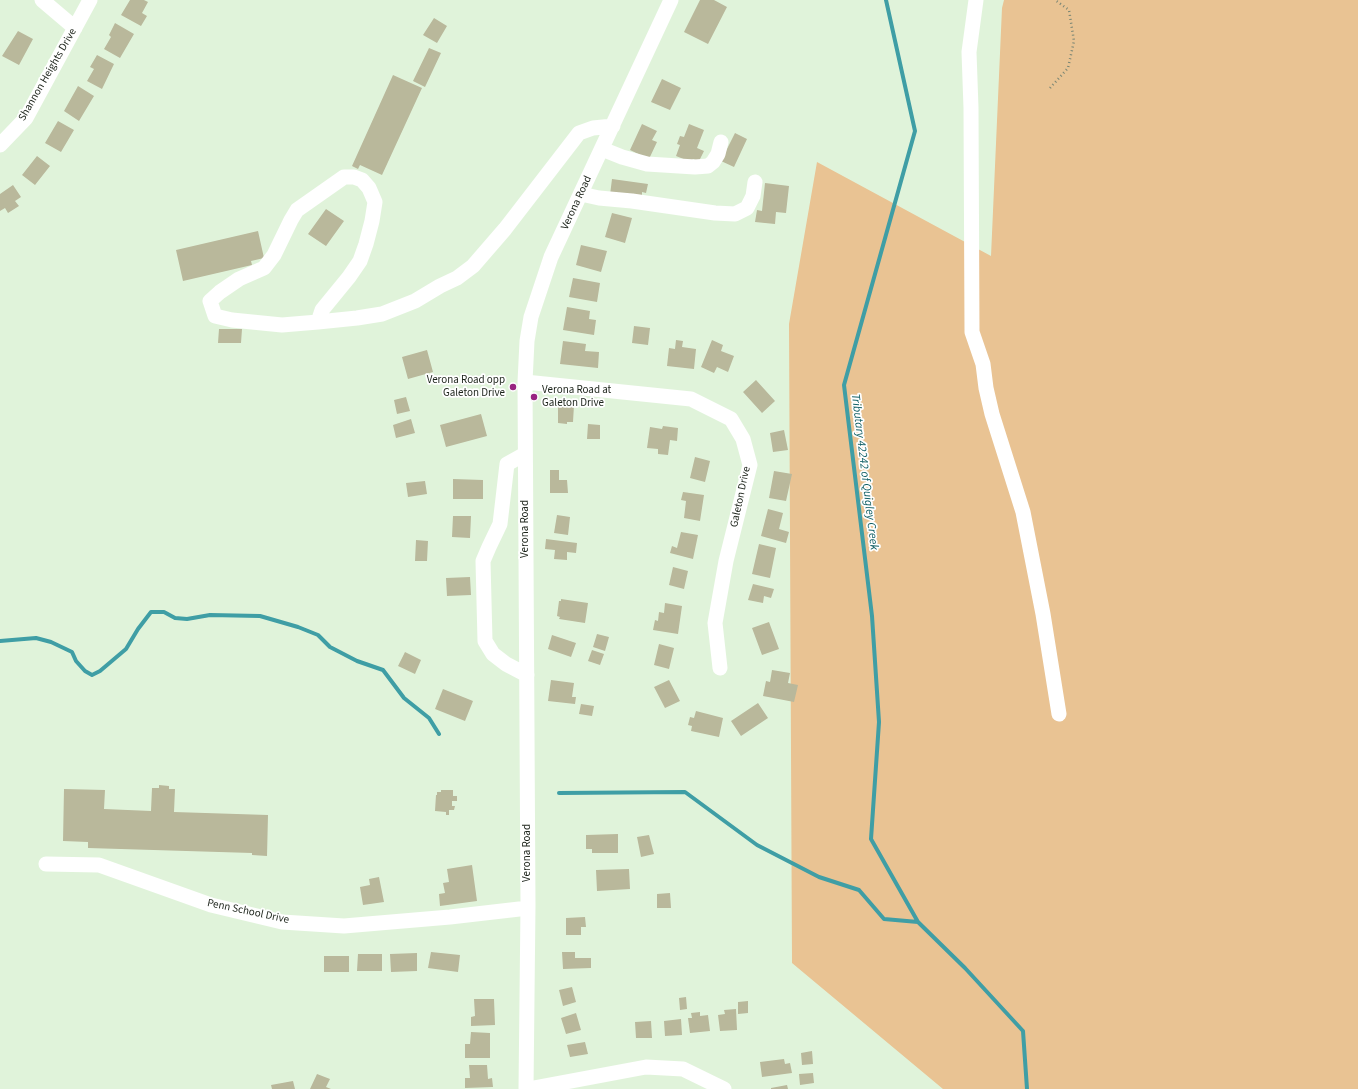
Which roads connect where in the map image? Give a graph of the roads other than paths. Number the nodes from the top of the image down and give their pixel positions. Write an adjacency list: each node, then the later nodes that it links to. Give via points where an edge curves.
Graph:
1 (42, 0): 5 (street)
2 (90, 0): 5 (street, Shannon Heights Drive)
3 (672, 0): 6 (street, Verona Road)
4 (976, 0): 17 (street, via 968,52 972,163 972,332 983,364 992,414 1023,512)
5 (75, 28): 8 (street, Shannon Heights Drive, via 26,118)
6 (613, 126): 9 (street, Verona Road); 12 (street, via 579,133 505,229 473,266 457,278 415,301 382,314)
7 (721, 142): 9 (street, via 713,162 708,166 694,167 647,164)
8 (0, 145)
9 (602, 149): 11 (street, Verona Road)
10 (755, 182): 11 (street, via 753,196 747,208 735,214)
11 (581, 194): 13 (street, Verona Road, via 551,257 531,317)
12 (318, 322): 12 (street, via 282,325 232,320 215,316 210,301 240,279 264,268 274,255 297,210 344,177 354,177 362,180 369,188 375,202 372,221 360,261 322,310)
13 (525, 382): 14 (street, Verona Road); 15 (street, Galeton Drive, via 692,399 731,419 742,439 750,465 726,561 715,623)
14 (525, 454): 16 (street, Verona Road); 16 (street, via 507,464 500,524 484,561 485,641 493,654)
15 (720, 668)
16 (527, 675): 19 (street, Verona Road)
17 (1059, 714)
18 (46, 864): 19 (street, Penn School Drive, via 99,865 211,905 282,922 344,926)
19 (528, 908): 20 (street, Verona Road)
20 (527, 1089): 21 (street, via 646,1068 683,1069)
21 (724, 1089)

